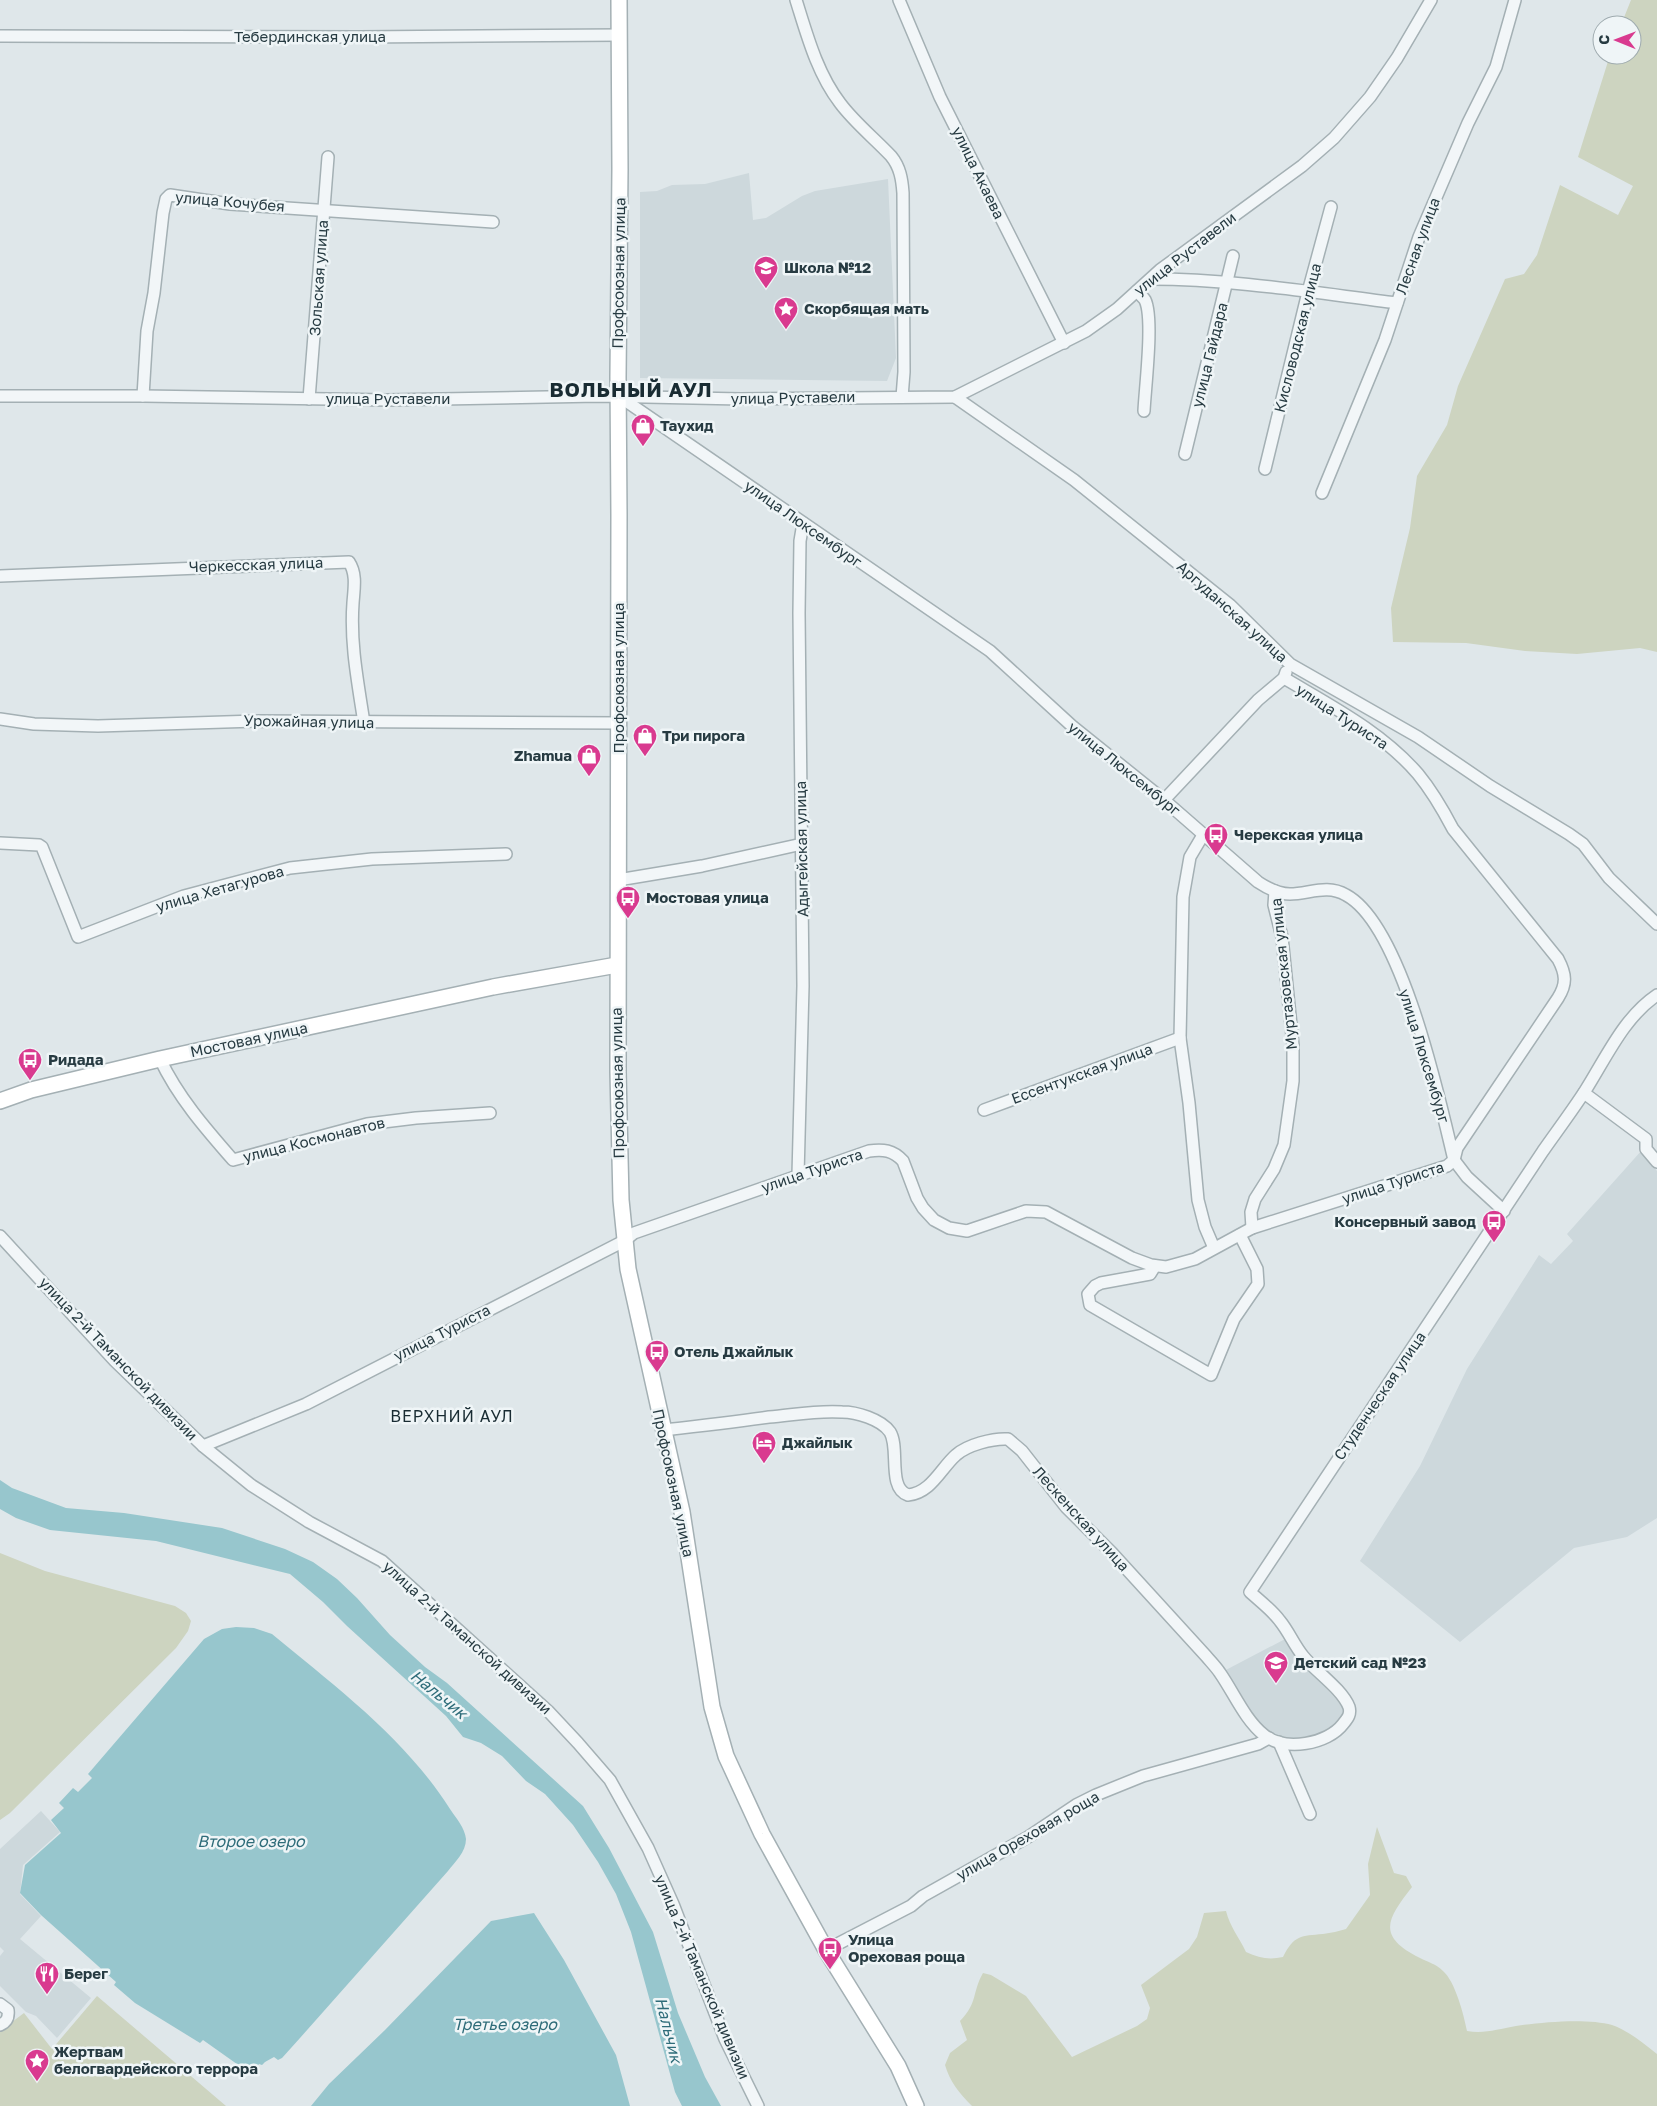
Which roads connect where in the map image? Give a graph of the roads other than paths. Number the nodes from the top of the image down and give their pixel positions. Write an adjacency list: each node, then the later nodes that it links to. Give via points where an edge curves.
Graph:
1 (619, 0): 6 (street, Профсоюзная улица)
2 (796, 0): 22 (street, via 812,51 828,84 846,110 896,162 901,178 904,193)
3 (899, 0): 18 (street, улица Акаева, via 949,114)
4 (1431, 0): 13 (street, улица Руставели, via 1382,79 1334,138 1302,166)
5 (1515, 0): 17 (street, Лесная улица, via 1496,67 1423,228)
6 (620, 35): 7 (street, Тебердинская улица); 21 (street, Профсоюзная улица)
7 (0, 36)
8 (328, 157): 10 (street, Зольская улица)
9 (1331, 207): 16 (street, Кисловодская улица)
10 (324, 209): 11 (street, улица Кочубея); 20 (street, улица Кочубея, via 209,202 170,195 166,199 147,331); 24 (street, Зольская улица)
11 (493, 222)
12 (1233, 256): 14 (street, улица Гайдара)
13 (1151, 279): 14 (street); 15 (street, улица Руставели)
14 (1228, 284): 16 (street); 26 (street, улица Гайдара)
15 (1137, 291): 18 (street, улица Руставели, via 1117,309); 25 (street, via 1144,299 1148,314)
16 (1308, 292): 17 (street); 27 (street, Кисловодская улица)
17 (1397, 303): 28 (street, Лесная улица)
18 (1064, 343): 23 (street, улица Руставели)
19 (0, 396): 20 (street, улица Руставели)
20 (144, 396): 24 (street, улица Руставели)
21 (618, 396): 22 (street, улица Руставели, via 741,399); 24 (street, улица Руставели, via 405,400); 29 (street, улица Люксембург); 35 (street, Профсоюзная улица)
22 (902, 397): 23 (street, улица Руставели)
23 (955, 397): 31 (street, Аргуданская улица, via 1074,480 1230,605)
24 (309, 398)
25 (1144, 411)
26 (1186, 454)
27 (1265, 469)
28 (1322, 493)
29 (803, 523): 36 (street, улица Люксембург, via 998,657 1066,721); 39 (street, Адыгейская улица, via 799,594)
30 (0, 576): 34 (street, Черкесская улица, via 349,562 354,569 352,646)
31 (1290, 664): 32 (street); 43 (street, Аргуданская улица, via 1418,737 1569,834 1583,844 1609,878)
32 (1284, 678): 36 (street, via 1258,700); 52 (street, улица Туриста, via 1387,744 1417,774 1462,841 1558,959 1564,973 1565,984 1561,993 1457,1148)
33 (0, 719): 34 (street, Урожайная улица, via 34,724 98,726 259,721)
34 (364, 723): 35 (street, Урожайная улица)
35 (619, 723): 41 (street, Профсоюзная улица)
36 (1164, 800): 37 (street, улица Люксембург)
37 (1203, 835): 42 (street, улица Люксембург, via 1252,878); 46 (street, via 1190,857 1183,897)
38 (0, 843): 40 (street, улица Хетагурова, via 42,847 78,936 184,896 290,868 372,859)
39 (802, 844): 41 (street); 54 (street, Адыгейская улица, via 803,986)
40 (506, 854)
41 (618, 880): 44 (street, Профсоюзная улица)
42 (1275, 890): 52 (street, улица Люксембург, via 1289,894 1322,890 1340,892 1360,905 1373,920 1385,941 1415,1016); 56 (street, Муртазовская улица, via 1274,906 1282,937 1293,1080 1284,1145 1274,1169 1254,1198)
43 (1657, 924)
44 (618, 965): 47 (street, Мостовая улица, via 493,986); 59 (street, Профсоюзная улица, via 619,1150)
45 (1657, 995): 48 (street, Студенческая улица, via 1632,1018)
46 (1180, 1038): 50 (street, Ессентукская улица); 60 (street, via 1198,1200)
47 (160, 1059): 49 (street, Мостовая улица, via 31,1090); 51 (street, улица Космонавтов, via 184,1100 233,1160 367,1124)
48 (1584, 1093): 53 (street, via 1646,1139 1646,1149); 55 (street, Студенческая улица)
49 (0, 1101)
50 (984, 1110)
51 (490, 1113)
52 (1454, 1160): 55 (street, улица Люксембург); 56 (street, улица Туриста, via 1447,1166)
53 (1657, 1162)
54 (798, 1176): 59 (street, улица Туриста, via 634,1233); 61 (street, улица Туриста, via 869,1151 893,1152 904,1160 923,1208 940,1224 967,1231 1026,1211 1046,1212 1109,1247)
55 (1504, 1210): 64 (street, Студенческая улица, via 1250,1592 1280,1621 1304,1656 1349,1708 1349,1716 1341,1726 1322,1740 1303,1744)
56 (1252, 1228): 57 (street, улица Туриста)
57 (1240, 1235): 60 (street, улица Туриста); 61 (street, via 1259,1277 1258,1284 1234,1319 1211,1375 1090,1305 1088,1294 1095,1286 1150,1274)
58 (0, 1236): 63 (street, улица 2-й Таманской дивизии, via 115,1361)
59 (624, 1241): 62 (street, Профсоюзная улица); 63 (street, улица Туриста, via 306,1404)
60 (1214, 1248): 61 (street, улица Туриста, via 1195,1260 1166,1267)
61 (1155, 1266)
62 (663, 1430): 64 (street, Лескенская улица, via 818,1412 857,1414 877,1422 890,1432 898,1484 908,1494 925,1489 961,1452 995,1440 1008,1439 1022,1451 1066,1507 1112,1552 1206,1656 1256,1726); 66 (street, Профсоюзная улица, via 682,1512 719,1734 732,1771 762,1834)
63 (203, 1446): 69 (street, улица 2-й Таманской дивизии, via 244,1481 309,1522 382,1561 549,1712 610,1780 648,1848 725,2039)
64 (1274, 1740): 65 (street); 66 (street, улица Ореховая роща, via 1143,1776 1096,1795 911,1906)
65 (1310, 1814)
66 (826, 1950): 70 (street, Профсоюзная улица, via 898,2066)
67 (0, 2004): 68 (street, via 8,2010 8,2016)
68 (0, 2025)
69 (758, 2106)
70 (916, 2106)

